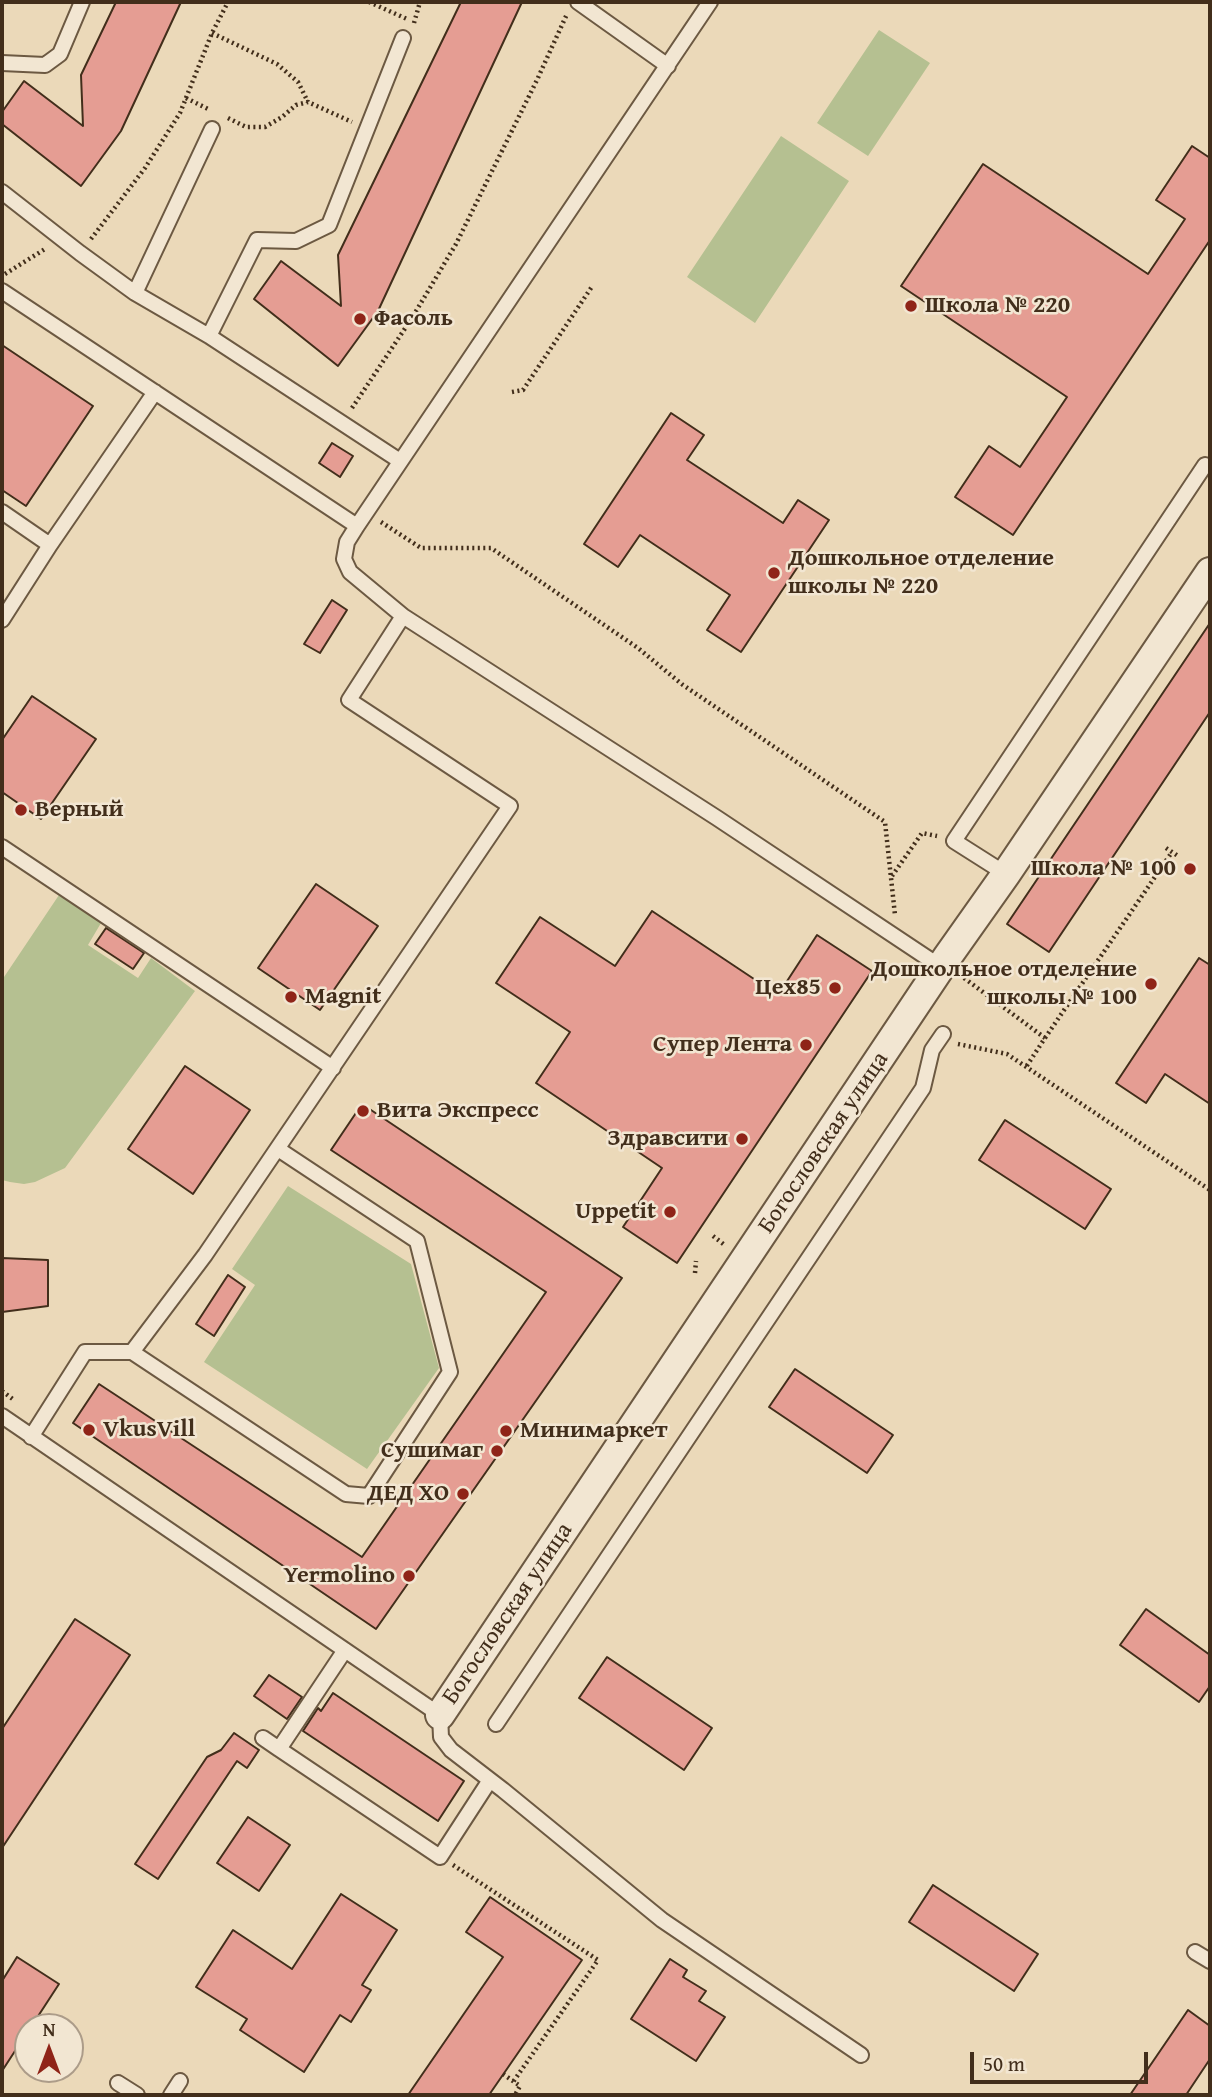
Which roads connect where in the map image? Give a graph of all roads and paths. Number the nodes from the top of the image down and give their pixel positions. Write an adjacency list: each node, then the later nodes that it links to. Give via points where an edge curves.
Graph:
1 (82, 2): 9 (lane, via 60,54 45,65)
2 (228, 2): 7 (path)
3 (369, 2): 6 (path)
4 (710, 2): 10 (lane)
5 (573, 7): 10 (lane); 25 (path, via 456,244)
6 (414, 22)
7 (212, 33): 11 (path); 12 (path, via 277,64 298,82)
8 (403, 38): 14 (lane)
9 (2, 63)
10 (668, 66): 26 (lane)
11 (186, 98): 12 (path, via 246,127 265,127); 17 (path, via 145,169)
12 (308, 102): 14 (path)
13 (212, 129): 21 (lane)
14 (367, 129): 22 (lane, via 329,225 296,241 257,240)
15 (2, 192): 16 (lane)
16 (62, 239): 17 (lane); 18 (path)
17 (80, 253): 21 (lane)
18 (2, 277)
19 (593, 285): 24 (path, via 523,390)
20 (2, 290): 23 (lane)
21 (135, 293): 22 (lane)
22 (209, 336): 25 (lane)
23 (155, 392): 30 (lane); 31 (lane)
24 (512, 392)
25 (342, 424): 26 (lane)
26 (400, 461): 29 (lane)
27 (1205, 466): 35 (lane)
28 (2, 512): 31 (lane)
29 (367, 512): 30 (lane); 41 (path, via 421,548 491,548 638,648 683,685 885,822)
30 (357, 526): 33 (lane, via 344,559 350,572)
31 (50, 545): 34 (lane)
32 (1210, 572): 40 (street, Богословская улица)
33 (403, 615): 43 (lane); 47 (lane, via 349,700 510,806)
34 (2, 620)
35 (954, 841): 40 (lane); 41 (path, via 922,833)
36 (2, 847): 47 (lane)
37 (1166, 848): 38 (path)
38 (1172, 852): 39 (path); 45 (path)
39 (1178, 856)
40 (1006, 874): 43 (street, Богословская улица)
41 (891, 877): 42 (path, via 895,916)
42 (905, 922)
43 (948, 969): 45 (path); 56 (street, Богословская улица)
44 (943, 1034): 46 (path, via 960,1045 1006,1054); 57 (lane, via 932,1050 923,1088)
45 (1045, 1038): 46 (path)
46 (1026, 1067): 49 (path)
47 (333, 1068): 48 (lane)
48 (278, 1149): 52 (lane); 52 (lane, via 417,1241 450,1371 369,1496 346,1494)
49 (1210, 1190)
50 (696, 1261): 51 (path)
51 (695, 1273)
52 (132, 1352): 54 (lane, via 85,1352)
53 (2, 1416): 54 (lane)
54 (31, 1437): 55 (lane)
55 (345, 1650): 56 (lane); 59 (lane)
56 (440, 1715): 60 (lane, via 441,1737 451,1750)
57 (496, 1724)
58 (263, 1738): 59 (lane)
59 (279, 1749): 61 (lane)
60 (490, 1780): 61 (lane); 64 (lane, via 662,1920)
61 (440, 1857): 67 (path, via 598,1959)
62 (1195, 1952): 63 (lane)
63 (1210, 1961)
64 (861, 2054)
65 (503, 2074): 67 (path)
66 (180, 2081): 70 (lane)
67 (513, 2082): 71 (path, via 520,2087)
68 (118, 2083): 69 (lane)
69 (137, 2095)
70 (170, 2095)
71 (514, 2095)

